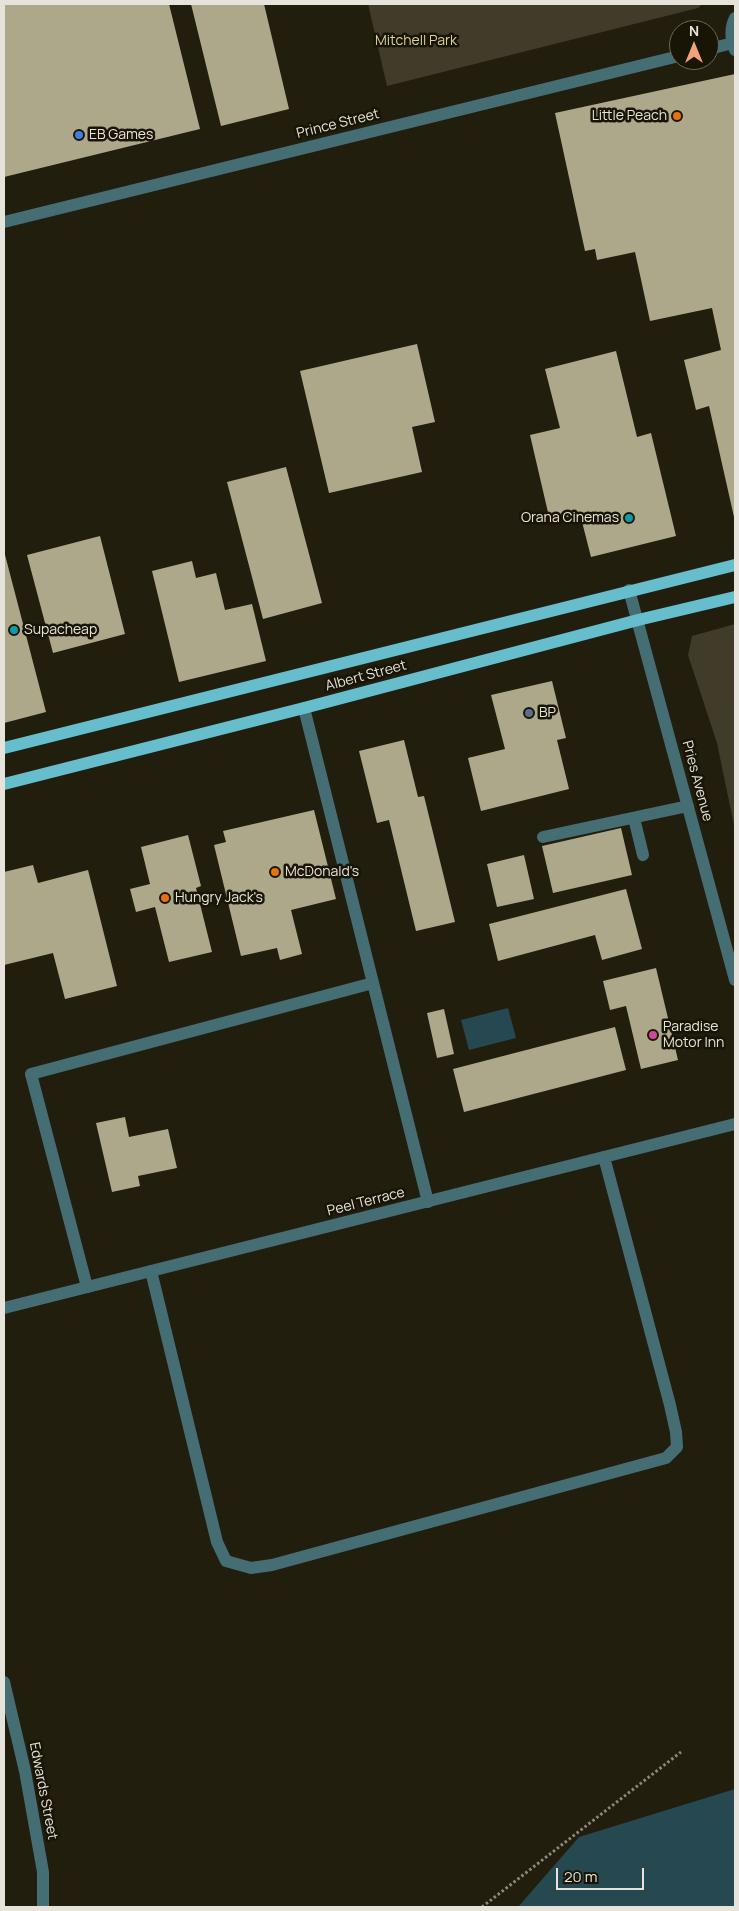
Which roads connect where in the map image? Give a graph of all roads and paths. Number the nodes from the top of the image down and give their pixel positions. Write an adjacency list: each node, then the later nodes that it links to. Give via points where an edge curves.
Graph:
1 (735, 18): 2 (street, via 732,30)
2 (734, 46): 3 (street)
3 (719, 48)
4 (669, 58): 5 (street, Prince Street)
5 (4, 222)
6 (735, 565): 7 (main road, Albert Street)
7 (629, 590): 9 (street, Pries Avenue); 11 (main road, Albert Street)
8 (735, 597): 9 (main road, Albert Street)
9 (638, 620): 10 (main road, Albert Street); 13 (street, Pries Avenue)
10 (304, 708): 12 (main road, Albert Street); 18 (street)
11 (4, 748)
12 (4, 784)
13 (688, 806): 14 (street); 17 (street, Pries Avenue)
14 (634, 818): 15 (street); 16 (street)
15 (544, 837)
16 (643, 855)
17 (735, 980)
18 (373, 983): 21 (street); 23 (street, via 31,1074)
19 (735, 1124): 20 (street, Peel Terrace)
20 (604, 1157): 21 (street, Peel Terrace); 22 (street, via 670,1406 677,1447 666,1458 272,1564 251,1568 226,1561 217,1542)
21 (428, 1202): 22 (street, Peel Terrace)
22 (151, 1271): 23 (street, Peel Terrace)
23 (87, 1287): 24 (street, Peel Terrace)
24 (4, 1308)
25 (4, 1682): 27 (street, Edwards Street, via 29,1790 43,1872)
26 (680, 1752): 28 (path)
27 (43, 1907)
28 (482, 1907)

